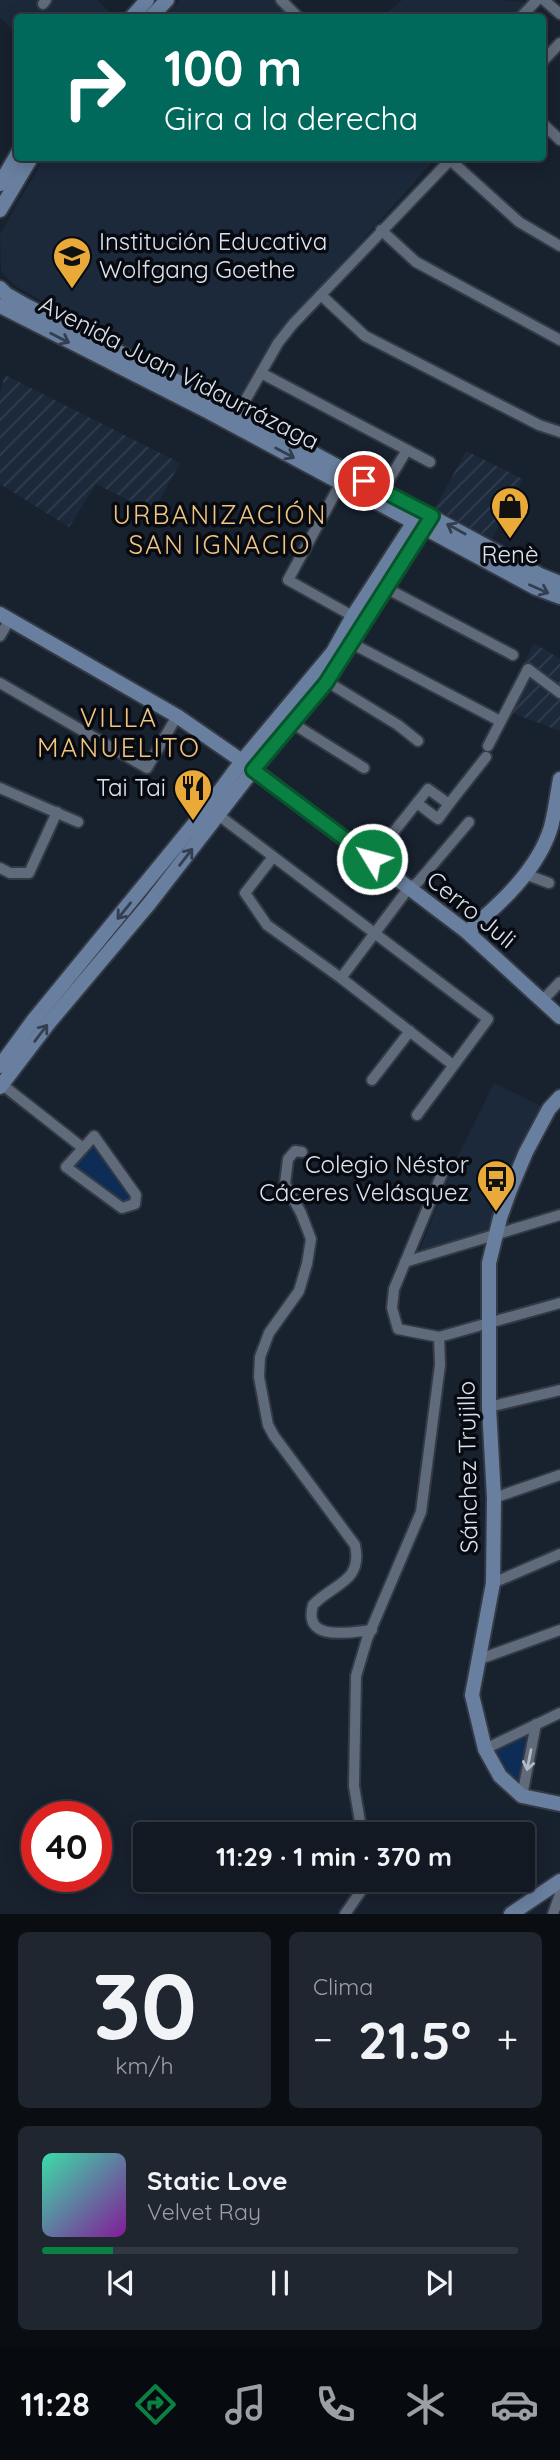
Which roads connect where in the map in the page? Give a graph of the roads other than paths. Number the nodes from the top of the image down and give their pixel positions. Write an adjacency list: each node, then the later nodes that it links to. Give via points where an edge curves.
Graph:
1 (147, 0): 6 (street)
2 (167, 0): 7 (street)
3 (281, 0): 8 (street)
4 (537, 0): 9 (street)
5 (544, 0): 10 (street)
6 (135, 14)
7 (154, 14)
8 (295, 14)
9 (524, 14)
10 (560, 14)
11 (560, 43): 12 (street)
12 (546, 58)
13 (546, 127): 14 (street)
14 (560, 140)
15 (14, 160): 19 (street)
16 (29, 161): 20 (street)
17 (447, 161): 21 (street)
18 (453, 161): 22 (street, via 519,222)
19 (0, 184)
20 (0, 210)
21 (381, 230): 24 (street); 26 (street, via 415,262)
22 (560, 246)
23 (0, 288): 28 (street, Avenida Juan Vidaurrázaga)
24 (321, 295): 27 (street, via 285,334); 29 (street, via 365,336)
25 (0, 306): 32 (street, Avenida Juan Vidaurrázaga, one-way to 32)
26 (560, 340)
27 (261, 373): 28 (street); 30 (street)
28 (238, 413): 32 (street, Avenida Juan Vidaurrázaga)
29 (560, 432)
30 (407, 450): 31 (street); 33 (street)
31 (430, 462)
32 (343, 477): 33 (street, Avenida Juan Vidaurrázaga); 34 (street, Avenida Juan Vidaurrázaga); 39 (street, via 288,580)
33 (382, 491): 34 (street, Avenida Juan Vidaurrázaga)
34 (423, 519): 35 (street, Avenida Juan Vidaurrázaga, one-way to 34); 36 (street); 37 (street, Avenida Juan Vidaurrázaga, one-way to 37, via 536,588)
35 (560, 583)
36 (380, 585): 39 (street); 42 (street)
37 (560, 597)
38 (5, 616): 40 (street); 46 (street, Cerro Juli)
39 (358, 619): 41 (street); 43 (street, via 333,652)
40 (0, 636)
41 (351, 643): 43 (street); 47 (street)
42 (513, 655)
43 (321, 678): 48 (street); 49 (street); 50 (street)
44 (0, 683): 46 (street, via 147,768)
45 (560, 693): 47 (street, via 528,669)
46 (177, 716): 50 (street, Cerro Juli)
47 (500, 721): 55 (street, via 487,751)
48 (292, 723): 50 (street); 51 (street)
49 (418, 741)
50 (247, 765): 56 (street); 61 (street, Cerro Juli)
51 (363, 768)
52 (560, 779): 63 (street, via 551,828)
53 (0, 788): 57 (street)
54 (417, 803): 55 (street, via 428,789); 55 (street, via 438,820); 61 (street)
55 (449, 804)
56 (214, 811): 60 (street); 68 (street)
57 (57, 812): 58 (street); 62 (street, via 29,873)
58 (78, 822)
59 (470, 822): 65 (street)
60 (273, 858): 67 (street); 69 (street, via 245,893 267,925)
61 (372, 859): 65 (street, Cerro Juli)
62 (0, 868)
63 (525, 874): 64 (street); 66 (street, via 500,905)
64 (549, 883)
65 (408, 889): 66 (street, Cerro Juli); 67 (street)
66 (467, 932): 71 (street, Cerro Juli)
67 (375, 933): 69 (street); 75 (street, via 488,1019)
68 (94, 958): 74 (street); 78 (street, one-way to 68)
69 (341, 978): 73 (street)
70 (560, 982): 71 (street)
71 (543, 1000): 72 (street, Cerro Juli)
72 (560, 1017)
73 (410, 1031): 75 (street); 77 (street)
74 (5, 1050): 76 (street)
75 (453, 1065): 80 (street)
76 (0, 1066)
77 (372, 1080)
78 (1, 1085): 81 (street)
79 (560, 1097): 85 (street, Sánchez Trujillo, via 526,1153)
80 (417, 1115)
81 (83, 1148): 81 (street, via 66,1167 122,1208 135,1204 136,1195 94,1136)
82 (302, 1152): 96 (street, via 295,1151 288,1159 285,1184 309,1230 311,1248 299,1291 269,1333 259,1377 274,1436 355,1545 358,1558 354,1572 313,1605 314,1625 333,1633)
83 (446, 1164): 86 (street)
84 (560, 1214): 85 (street)
85 (496, 1233): 86 (street); 88 (street, Sánchez Trujillo, via 489,1263)
86 (405, 1262): 89 (street, via 392,1299 395,1324 398,1329)
87 (560, 1303): 88 (street)
88 (488, 1323): 89 (street); 91 (street, Sánchez Trujillo)
89 (439, 1337): 96 (street, via 440,1365 424,1502)
90 (560, 1390): 91 (street)
91 (489, 1407): 93 (street, Sánchez Trujillo)
92 (560, 1475): 93 (street)
93 (494, 1498): 95 (street, Sánchez Trujillo)
94 (560, 1554): 95 (street)
95 (493, 1583): 98 (street, Sánchez Trujillo)
96 (372, 1630): 104 (street, via 356,1676 354,1786)
97 (560, 1630): 98 (street)
98 (480, 1659): 101 (street, Sánchez Trujillo, via 472,1695)
99 (560, 1713): 100 (street)
100 (536, 1724): 101 (street); 102 (street, one-way to 102)
101 (485, 1749): 102 (street, Sánchez Trujillo, via 500,1776)
102 (522, 1796): 103 (street)
103 (560, 1804)
104 (360, 1822)
105 (560, 1881): 109 (street)
106 (360, 1892): 108 (street)
107 (560, 1894): 110 (street)
108 (345, 1914)
109 (511, 1914)
110 (553, 1914)

